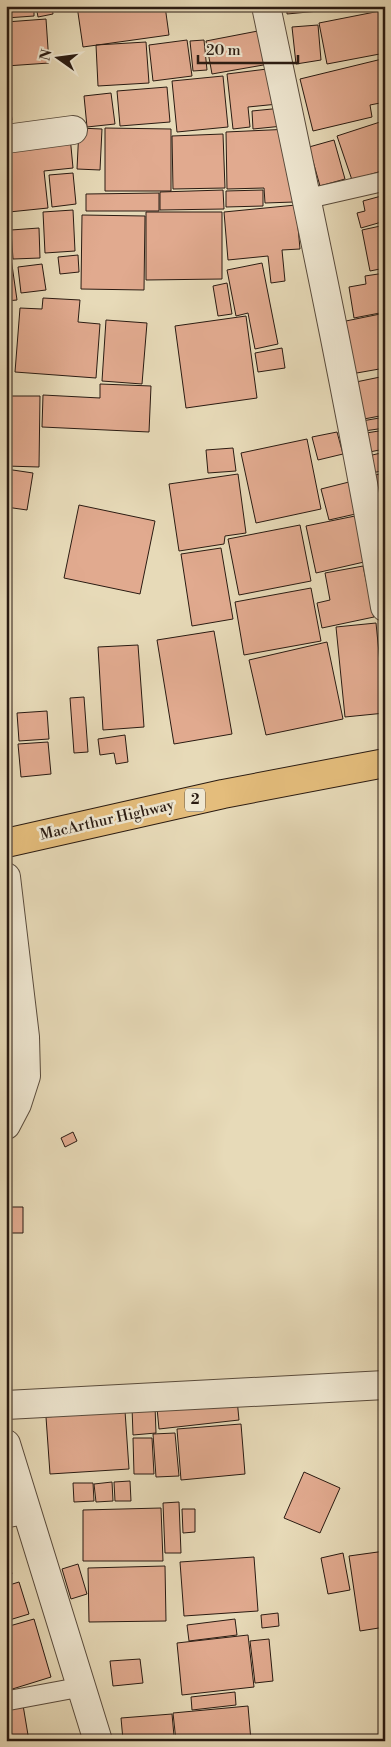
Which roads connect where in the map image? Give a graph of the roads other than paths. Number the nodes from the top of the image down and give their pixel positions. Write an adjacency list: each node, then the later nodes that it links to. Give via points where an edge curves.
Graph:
1 (266, 6): 5 (street)
2 (74, 130): 3 (street)
3 (6, 139)
4 (385, 181): 5 (lane)
5 (306, 199): 6 (street)
6 (377, 518): 7 (street)
7 (385, 607)
8 (385, 763): 9 (highway, MacArthur Highway / 2, via 223,794)
9 (6, 843)
10 (6, 877): 11 (street, via 25,1037 26,1076)
11 (6, 1125)
12 (385, 1385): 13 (street)
13 (6, 1405)
14 (6, 1444): 15 (street)
15 (17, 1516): 16 (street)
16 (81, 1687): 17 (lane); 18 (street)
17 (6, 1701)
18 (98, 1741)

